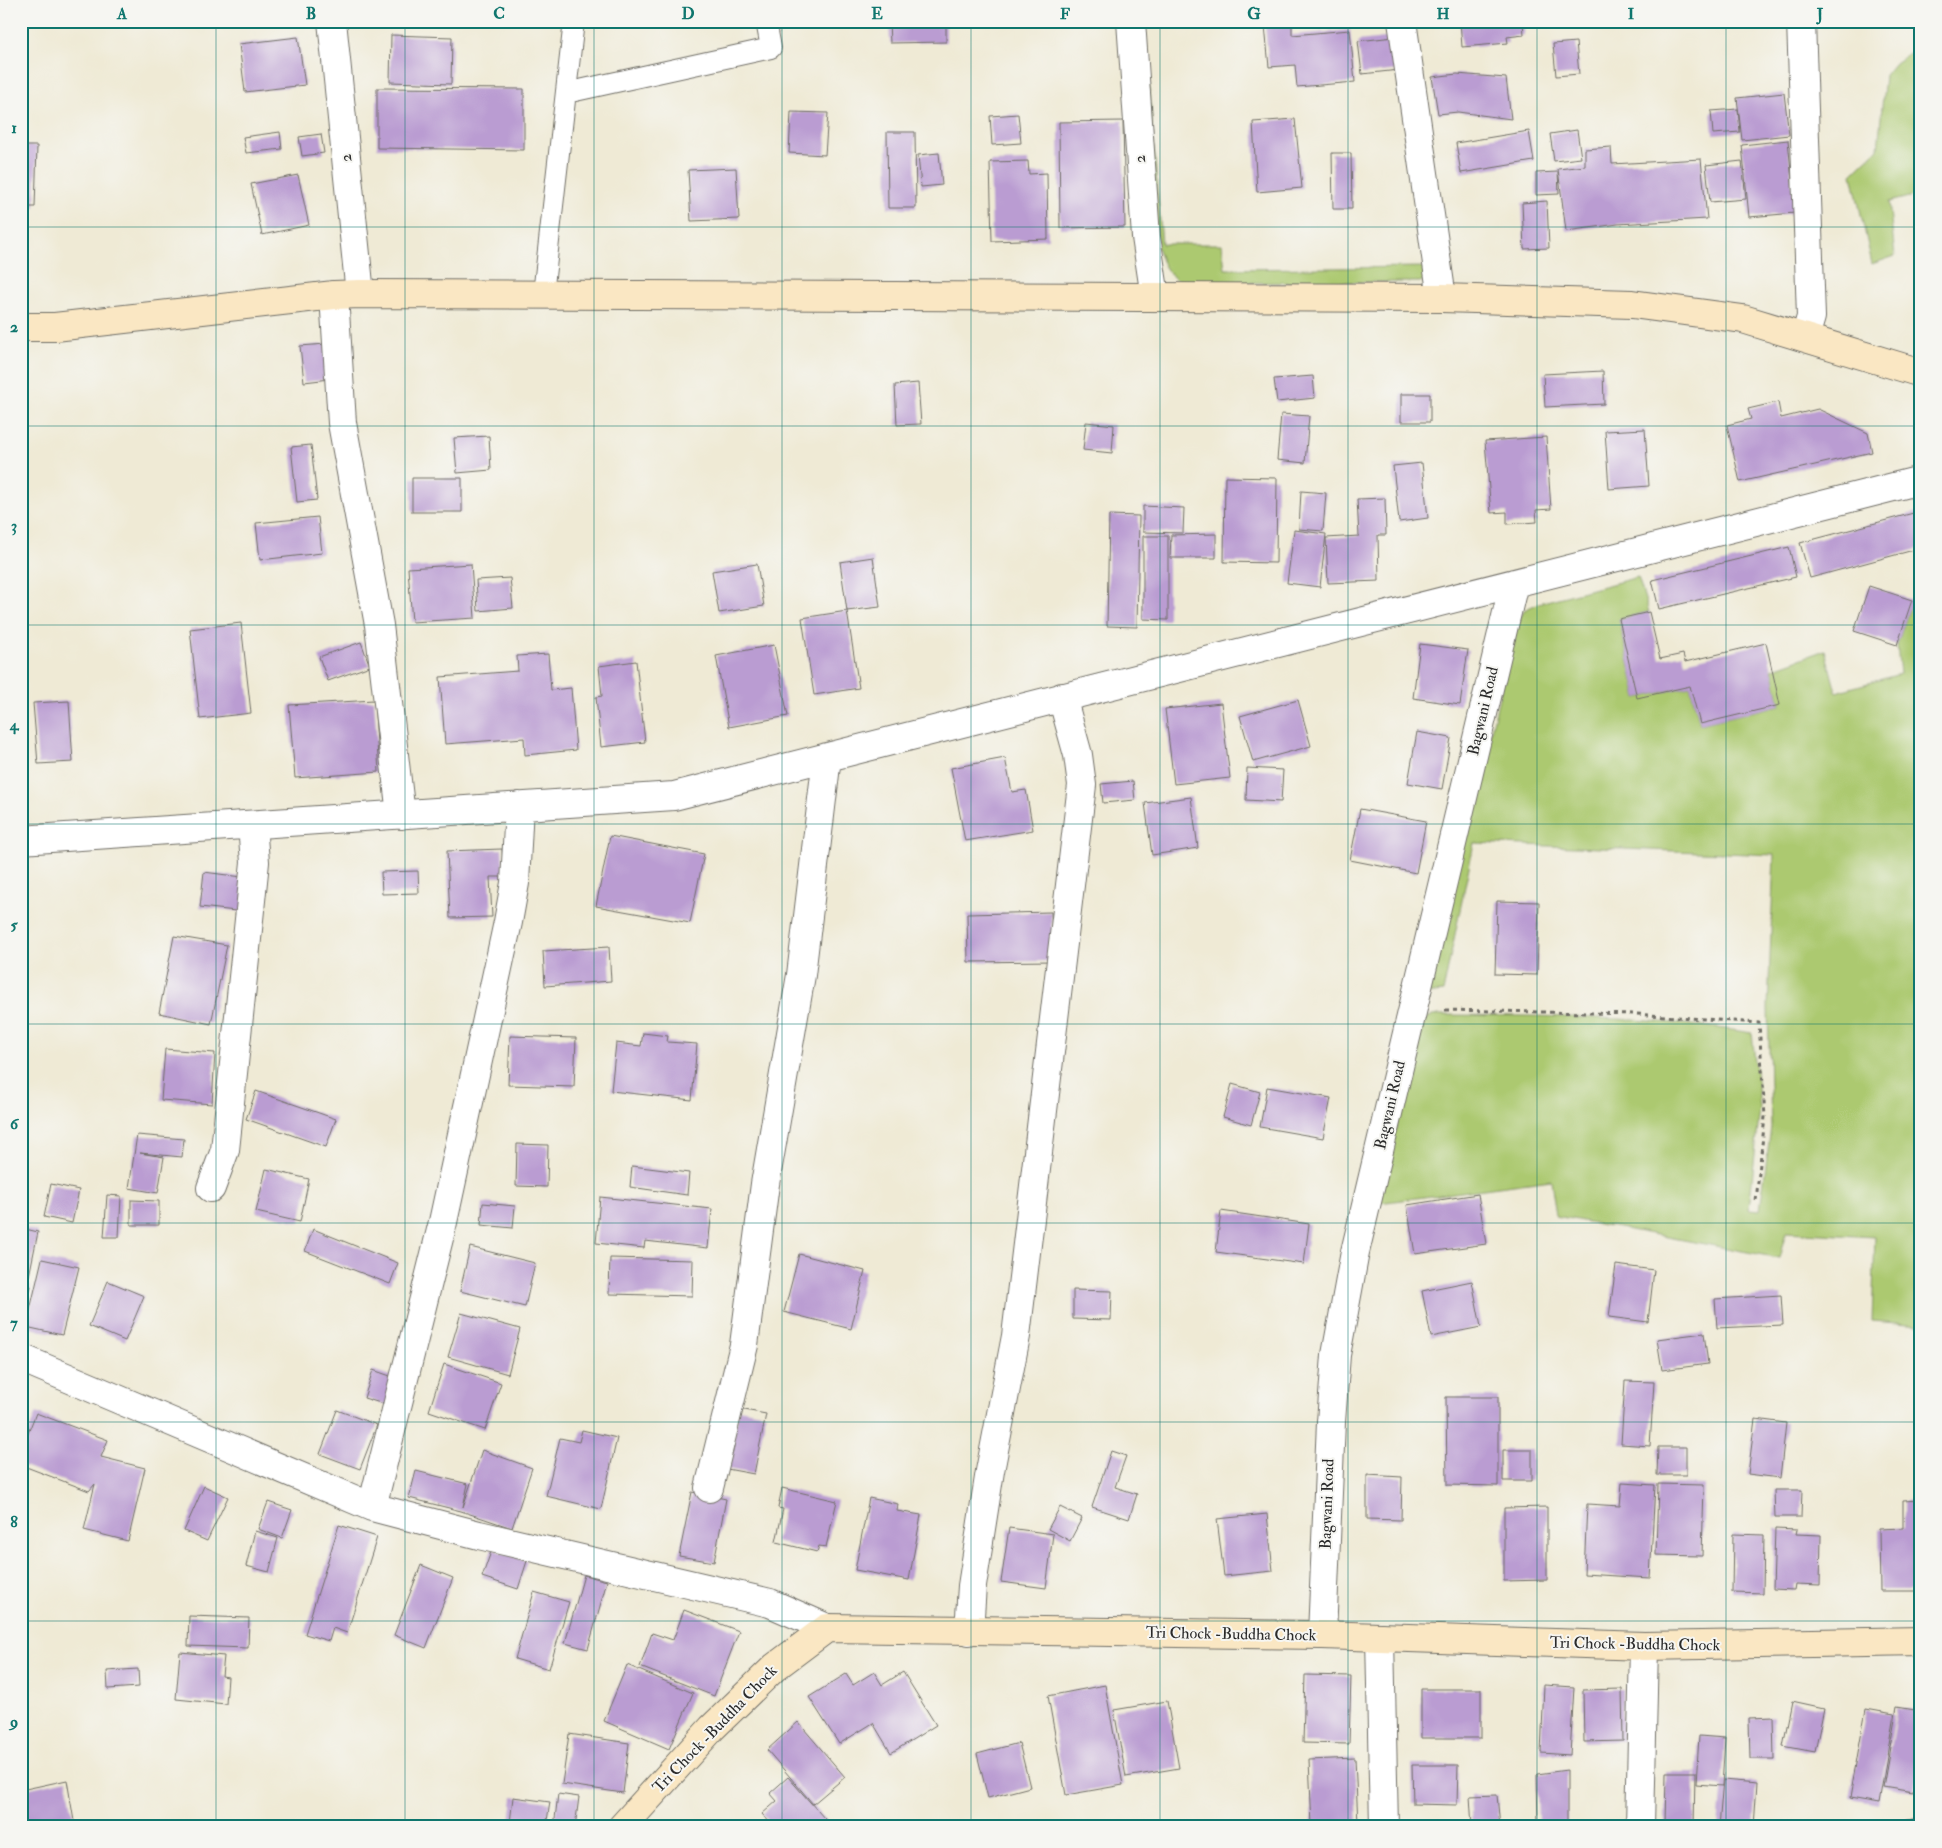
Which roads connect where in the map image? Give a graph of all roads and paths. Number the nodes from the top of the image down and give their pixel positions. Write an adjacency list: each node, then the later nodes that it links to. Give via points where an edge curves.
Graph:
1 (332, 21): 8 (street, 2)
2 (574, 21): 7 (lane)
3 (766, 21): 7 (lane, via 771,48)
4 (1131, 21): 10 (street, 2, via 1146,237)
5 (1402, 21): 11 (street)
6 (1801, 21): 13 (street, via 1811,318)
7 (566, 92): 9 (lane)
8 (347, 294): 9 (main road); 12 (main road, via 55,327); 20 (street, 2, via 342,424 379,626)
9 (543, 294): 10 (main road)
10 (1154, 297): 11 (main road)
11 (1442, 298): 13 (main road, via 1632,304 1743,319)
12 (21, 328)
13 (1805, 337): 14 (main road)
14 (1921, 373)
15 (1921, 480): 16 (street)
16 (1514, 583): 17 (street); 23 (street, Bagwani Road)
17 (1062, 697): 18 (street); 30 (street, via 1078,755 1082,785 1016,1336 990,1471 972,1586)
18 (827, 757): 19 (street, via 674,796); 27 (street, via 801,975 765,1184 744,1345)
19 (520, 806): 20 (street); 28 (street, via 514,883 506,932 443,1222)
20 (401, 815): 21 (street)
21 (252, 825): 22 (street); 24 (street, via 255,862 225,1150)
22 (21, 840)
23 (1412, 1011): 25 (path, via 1476,1009 1627,1014 1759,1023 1765,1117); 31 (street, Bagwani Road, via 1355,1252 1336,1355)
24 (211, 1188)
25 (1756, 1202)
26 (21, 1358): 28 (street)
27 (710, 1488)
28 (372, 1507): 29 (street, via 770,1602)
29 (827, 1628): 30 (main road, Tri Chock -Buddha Chock); 35 (main road, Tri Chock -Buddha Chock, via 775,1667 740,1700)
30 (969, 1631): 31 (main road, Tri Chock -Buddha Chock)
31 (1322, 1635): 32 (main road, Tri Chock -Buddha Chock)
32 (1380, 1637): 34 (main road, Tri Chock -Buddha Chock); 36 (street)
33 (1921, 1641): 34 (main road, Tri Chock -Buddha Chock)
34 (1644, 1646): 37 (street)
35 (622, 1827)
36 (1384, 1827)
37 (1640, 1827)

